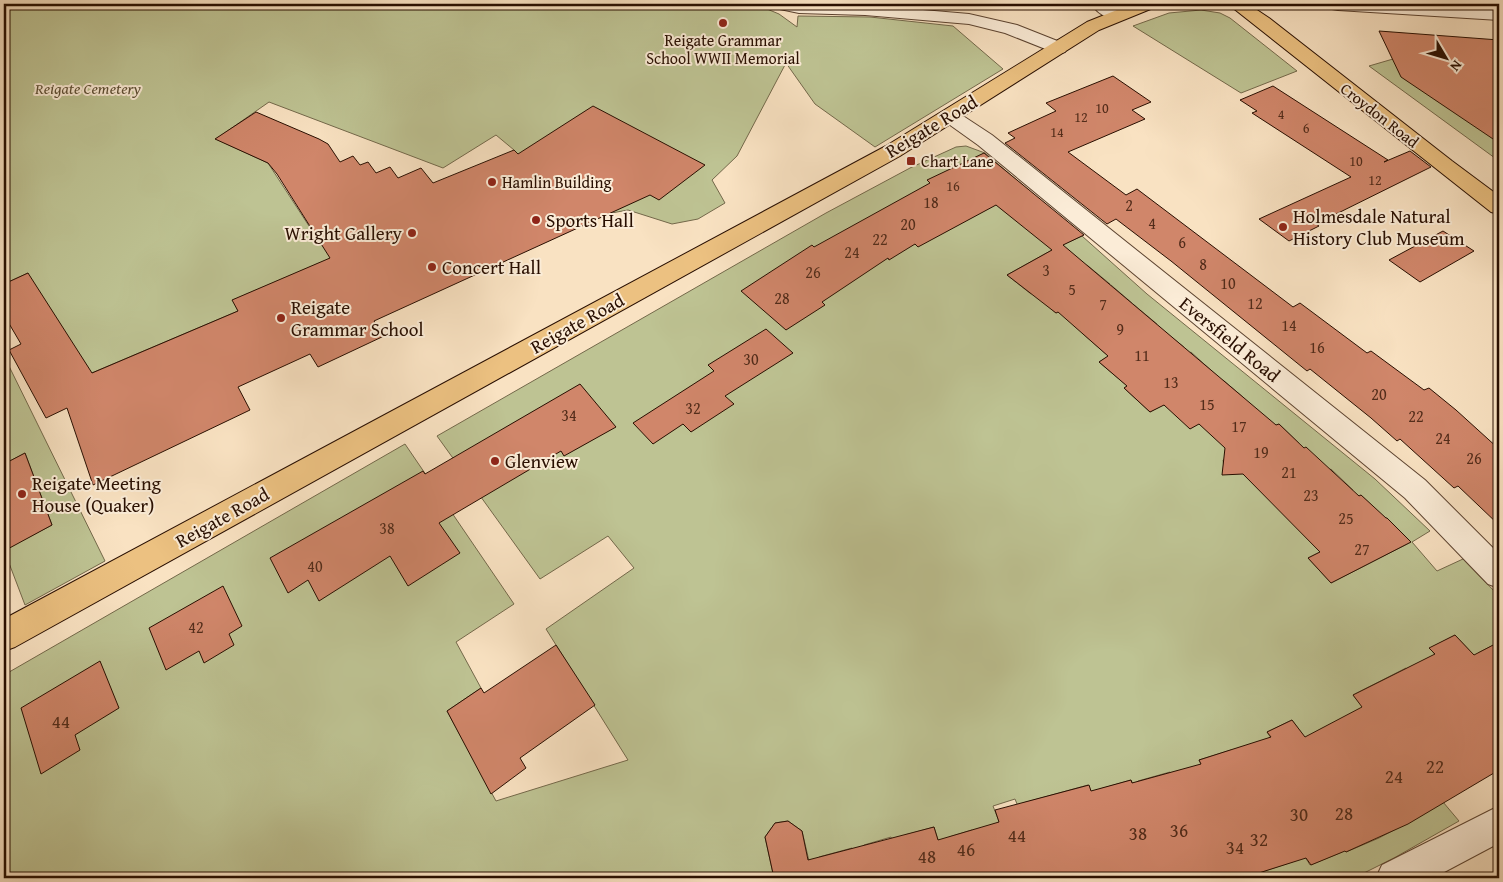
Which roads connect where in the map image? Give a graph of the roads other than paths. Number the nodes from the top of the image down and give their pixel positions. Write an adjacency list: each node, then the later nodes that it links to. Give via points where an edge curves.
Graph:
1 (781, 4): 9 (street, via 799,8 970,19 1011,29)
2 (1100, 4): 7 (street)
3 (1147, 4): 7 (main road, Reigate Road)
4 (1218, 4): 6 (main road, Croydon Road)
5 (1338, 5): 8 (street)
6 (1251, 9): 11 (main road, Croydon Road, via 1436,160)
7 (1116, 15): 9 (main road, Reigate Road)
8 (1499, 15)
9 (1058, 48): 10 (main road, Reigate Road)
10 (950, 116): 12 (street, Eversfield Road, via 985,140 1415,489); 13 (main road, Reigate Road, via 885,155)
11 (1499, 207)
12 (1499, 574)
13 (4, 636)
14 (1499, 824): 15 (street)
15 (1396, 878)

